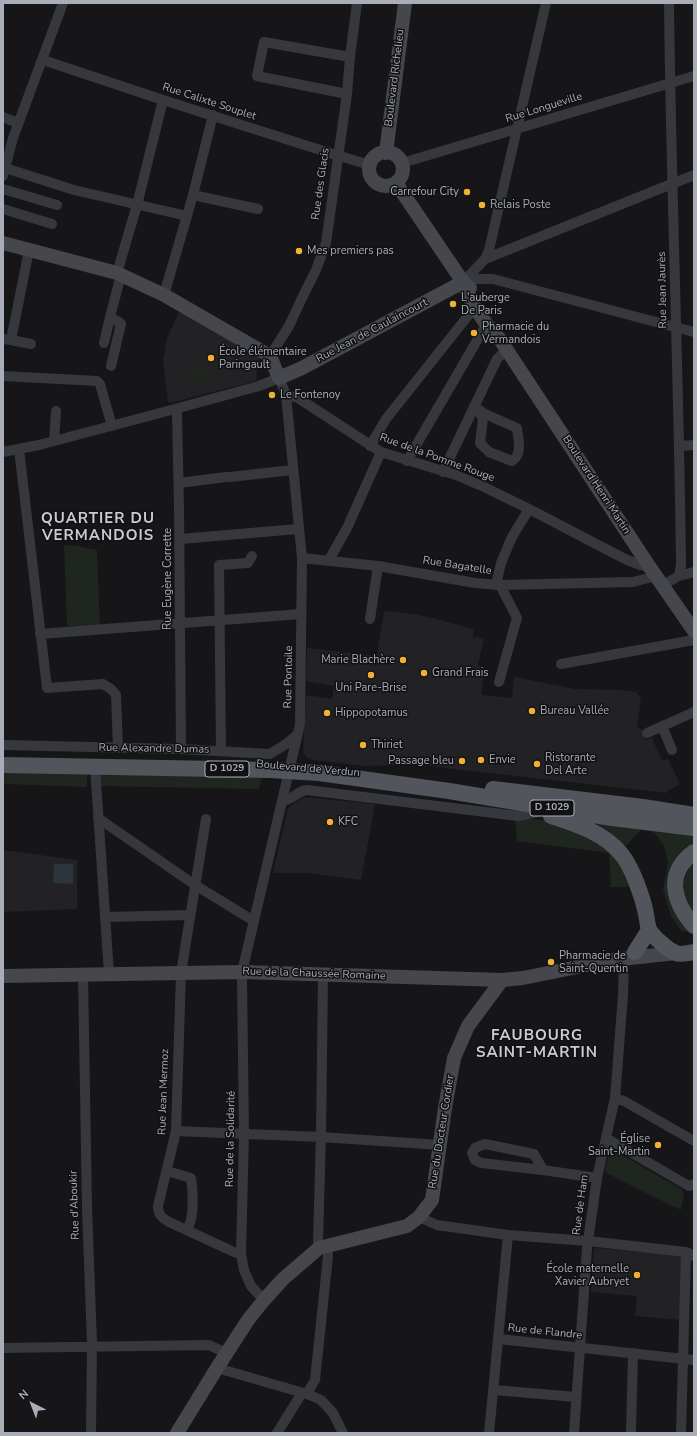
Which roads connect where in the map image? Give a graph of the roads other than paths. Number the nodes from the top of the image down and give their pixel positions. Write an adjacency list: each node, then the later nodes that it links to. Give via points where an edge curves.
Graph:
1 (63, 3): 7 (street)
2 (357, 3): 6 (street, Rue des Glacis)
3 (405, 3): 16 (main road, Boulevard Richelieu)
4 (546, 3): 15 (street)
5 (669, 3): 9 (street, Rue Jean Jaurès)
6 (350, 57): 10 (street, Rue des Glacis); 10 (street, via 264,42 257,76)
7 (43, 60): 11 (street, Rue Calixte Souplet); 14 (street)
8 (694, 76): 9 (street, Rue Longueville)
9 (670, 83): 15 (street, Rue Longueville); 22 (street, Rue Jean Jaurès)
10 (347, 94): 46 (street, Rue des Glacis, via 326,243 289,326)
11 (163, 100): 12 (street, Rue Calixte Souplet); 26 (street)
12 (213, 116): 18 (street, Rue Calixte Souplet); 24 (street)
13 (3, 117): 14 (street)
14 (18, 123): 19 (street)
15 (516, 129): 17 (street, Rue Longueville); 33 (street)
16 (386, 153): 17 (main road, via 396,156); 18 (main road, via 374,157)
17 (402, 163): 21 (main road, via 402,174)
18 (370, 165): 21 (main road, via 370,175 376,183 386,186)
19 (4, 172): 26 (street)
20 (694, 175): 22 (street)
21 (396, 183): 35 (main road, Boulevard Henri Martin)
22 (672, 184): 33 (street); 40 (street, Rue Jean Jaurès)
23 (3, 189): 25 (street)
24 (193, 196): 28 (street); 29 (street)
25 (57, 205)
26 (137, 205): 29 (street); 34 (street)
27 (3, 209): 30 (street)
28 (258, 209)
29 (187, 216): 36 (street)
30 (52, 224)
31 (3, 243): 32 (main road)
32 (29, 250): 34 (main road); 42 (street)
33 (485, 259): 35 (street)
34 (119, 274): 36 (main road); 38 (street)
35 (463, 282): 37 (main road, Boulevard Henri Martin); 40 (street, via 493,279); 45 (main road, Boulevard Henri Martin, via 476,293 494,320); 49 (main road, Rue Jean de Caulaincourt)
36 (164, 296): 46 (main road)
37 (475, 307): 39 (main road, Boulevard Henri Martin); 56 (street, via 386,419)
38 (110, 317): 43 (street); 47 (street, via 121,324)
39 (486, 325): 45 (main road, Boulevard Henri Martin); 62 (street)
40 (676, 327): 41 (street); 57 (street, Rue Jean Jaurès)
41 (694, 332)
42 (7, 339): 44 (street)
43 (104, 343)
44 (31, 344)
45 (503, 344): 51 (street); 74 (main road, Boulevard Henri Martin)
46 (270, 356): 49 (main road)
47 (112, 366)
48 (3, 376): 54 (street, via 97,381)
49 (279, 378): 50 (street, Rue Pontoile); 52 (street)
50 (286, 395): 56 (street, Rue de la Pomme Rouge, via 298,398); 63 (street, Rue Pontoile)
51 (474, 406): 51 (street, via 483,418 480,443 489,452 512,461 516,459 520,451 517,428 485,414); 64 (street)
52 (175, 409): 54 (street); 65 (street, Rue Eugène Corrette)
53 (56, 411): 55 (street)
54 (112, 426): 55 (street)
55 (54, 441): 59 (street)
56 (370, 446): 61 (street, Rue de la Pomme Rouge)
57 (680, 446): 58 (street); 75 (street, Rue Jean Jaurès)
58 (694, 446)
59 (19, 449): 60 (street); 82 (street)
60 (3, 452)
61 (381, 452): 62 (street, Rue de la Pomme Rouge); 71 (street, via 347,528)
62 (406, 461): 64 (street, Rue de la Pomme Rouge)
63 (292, 470): 65 (street); 67 (street, Rue Pontoile)
64 (444, 472): 66 (street, Rue de la Pomme Rouge, via 484,487)
65 (178, 482): 68 (street, Rue Eugène Corrette)
66 (529, 509): 74 (street, Rue de la Pomme Rouge, via 640,565); 76 (street, via 512,537 501,563)
67 (298, 528): 68 (street); 70 (street, Rue Pontoile)
68 (180, 540): 80 (street, Rue Eugène Corrette)
69 (252, 556): 79 (street, via 248,562 219,565)
70 (302, 558): 71 (street, Rue Bagatelle); 77 (street, Rue Pontoile)
71 (329, 560): 72 (street, Rue Bagatelle)
72 (378, 566): 76 (street, Rue Bagatelle); 78 (street)
73 (694, 572): 75 (street, Rue Bagatelle)
74 (656, 576): 75 (street, Rue Bagatelle); 76 (street, Rue Bagatelle, via 633,582); 81 (main road, Boulevard Henri Martin)
75 (679, 576)
76 (498, 585): 85 (street, via 517,618)
77 (301, 614): 79 (street); 89 (street, Rue Pontoile)
78 (370, 619)
79 (219, 620): 80 (street); 94 (street)
80 (180, 623): 82 (street); 92 (street, Rue Eugène Corrette)
81 (694, 631)
82 (40, 634): 91 (street, via 47,688 103,684 116,694)
83 (694, 640): 84 (street)
84 (561, 664)
85 (499, 682)
86 (694, 712): 87 (street)
87 (662, 726): 88 (street); 93 (street)
88 (647, 733)
89 (298, 734): 94 (street, Rue Alexandre Dumas, via 270,754); 98 (street, Rue Pontoile)
90 (3, 745): 91 (street, Rue Alexandre Dumas)
91 (118, 748): 92 (street, Rue Alexandre Dumas)
92 (181, 749): 94 (street, Rue Alexandre Dumas)
93 (672, 750)
94 (221, 751)
95 (3, 758): 96 (main road, Rue Alexandre Dumas)
96 (95, 763): 97 (main road); 98 (main road, Boulevard de Verdun); 105 (street)
97 (3, 765)
98 (290, 768): 99 (main road, Boulevard de Verdun / D 1029); 100 (main road, D 1029); 101 (street, Rue Pontoile)
99 (516, 791): 102 (main road, via 560,790); 104 (main road, D 1029)
100 (492, 799): 103 (main road); 107 (main road, D 1029)
101 (282, 801): 103 (street, Boulevard de Verdun, via 289,800 302,790 307,790 518,816); 112 (street, Rue Pontoile)
102 (694, 804)
103 (537, 812): 114 (main road, via 577,824 605,839 622,854 637,886)
104 (694, 815)
105 (98, 818): 109 (street); 111 (street)
106 (206, 819): 109 (street, Rue Jean Mermoz)
107 (694, 828)
108 (694, 852): 113 (main road, via 679,868 675,887 679,906)
109 (195, 884): 110 (street, Rue Jean Mermoz); 112 (street)
110 (190, 915): 111 (street); 120 (street, Rue Jean Mermoz)
111 (105, 917): 121 (street)
112 (254, 921): 119 (street, Rue Pontoile)
113 (694, 926)
114 (649, 930): 116 (main road, via 656,939); 118 (main road)
115 (694, 944): 116 (main road, Rue de la Chaussée Romaine)
116 (670, 948): 117 (main road, Rue de la Chaussée Romaine); 118 (main road, Rue de la Chaussée Romaine, via 650,945)
117 (694, 952)
118 (629, 955): 125 (main road, Rue de la Chaussée Romaine); 126 (street, Rue de Ham, via 623,995)
119 (242, 972): 120 (main road, Rue de la Chaussée Romaine); 122 (main road, Rue de la Chaussée Romaine); 128 (street, Rue de la Solidarité)
120 (181, 973): 121 (main road, Rue de la Chaussée Romaine); 127 (street, Rue Jean Mermoz)
121 (109, 974): 123 (main road, Rue de la Chaussée Romaine)
122 (323, 974): 125 (main road, Rue de la Chaussée Romaine); 129 (street)
123 (83, 975): 124 (main road, Rue de la Chaussée Romaine); 146 (street, Rue d'Aboukir)
124 (3, 976)
125 (502, 980): 132 (main road, Rue du Docteur Cordier, via 468,1026 454,1058)
126 (615, 1098): 130 (street, Rue de Ham); 131 (street)
127 (176, 1131): 128 (street); 134 (street, Rue Jean Mermoz)
128 (244, 1134): 129 (street); 142 (street, Rue de la Solidarité)
129 (321, 1137): 132 (street); 141 (street, via 318,1243)
130 (606, 1138): 135 (street, Rue de Ham); 136 (street)
131 (694, 1141)
132 (440, 1145): 137 (main road, Rue du Docteur Cordier, via 432,1200)
133 (543, 1170): 133 (street, via 534,1154 485,1144 475,1148 472,1153 475,1160 481,1163); 135 (street)
134 (167, 1171): 138 (street, Rue Jean Mermoz, via 158,1212 161,1217); 138 (street, via 191,1178 192,1208 190,1223)
135 (597, 1178): 140 (street, Rue de Ham)
136 (691, 1185)
137 (419, 1217): 139 (street, via 437,1225); 141 (main road, Rue du Docteur Cordier, via 406,1226)
138 (186, 1230): 142 (street, Rue Jean Mermoz)
139 (508, 1234): 140 (street); 145 (street, Rue de Flandre)
140 (588, 1241): 143 (street); 147 (street, Rue de Ham)
141 (323, 1247): 144 (main road, Rue du Docteur Cordier, via 283,1280); 155 (street, via 328,1256 315,1380)
142 (241, 1254): 144 (street, Rue de la Solidarité, via 251,1286)
143 (690, 1254): 151 (street)
144 (264, 1300): 149 (main road, Rue du Docteur Cordier)
145 (498, 1339): 147 (street, Rue de Flandre); 154 (street)
146 (92, 1347): 148 (street); 149 (street, via 209,1345); 157 (street, Rue d'Aboukir)
147 (580, 1347): 150 (street, Rue de Flandre); 156 (street, Rue de Ham)
148 (3, 1348)
149 (226, 1353): 153 (main road, Rue du Docteur Cordier)
150 (633, 1353): 151 (street, Rue de Flandre); 163 (street)
151 (682, 1358): 152 (street, Rue de Flandre); 164 (street)
152 (694, 1360)
153 (217, 1368): 155 (street); 158 (main road, Rue du Docteur Cordier)
154 (494, 1390): 156 (street); 161 (street)
155 (305, 1393): 159 (street); 160 (street, via 321,1400 333,1413)
156 (576, 1397): 162 (street, Rue de Ham)
157 (91, 1433)
158 (177, 1433)
159 (277, 1433)
160 (342, 1433)
161 (489, 1433)
162 (574, 1433)
163 (631, 1433)
164 (681, 1433)

